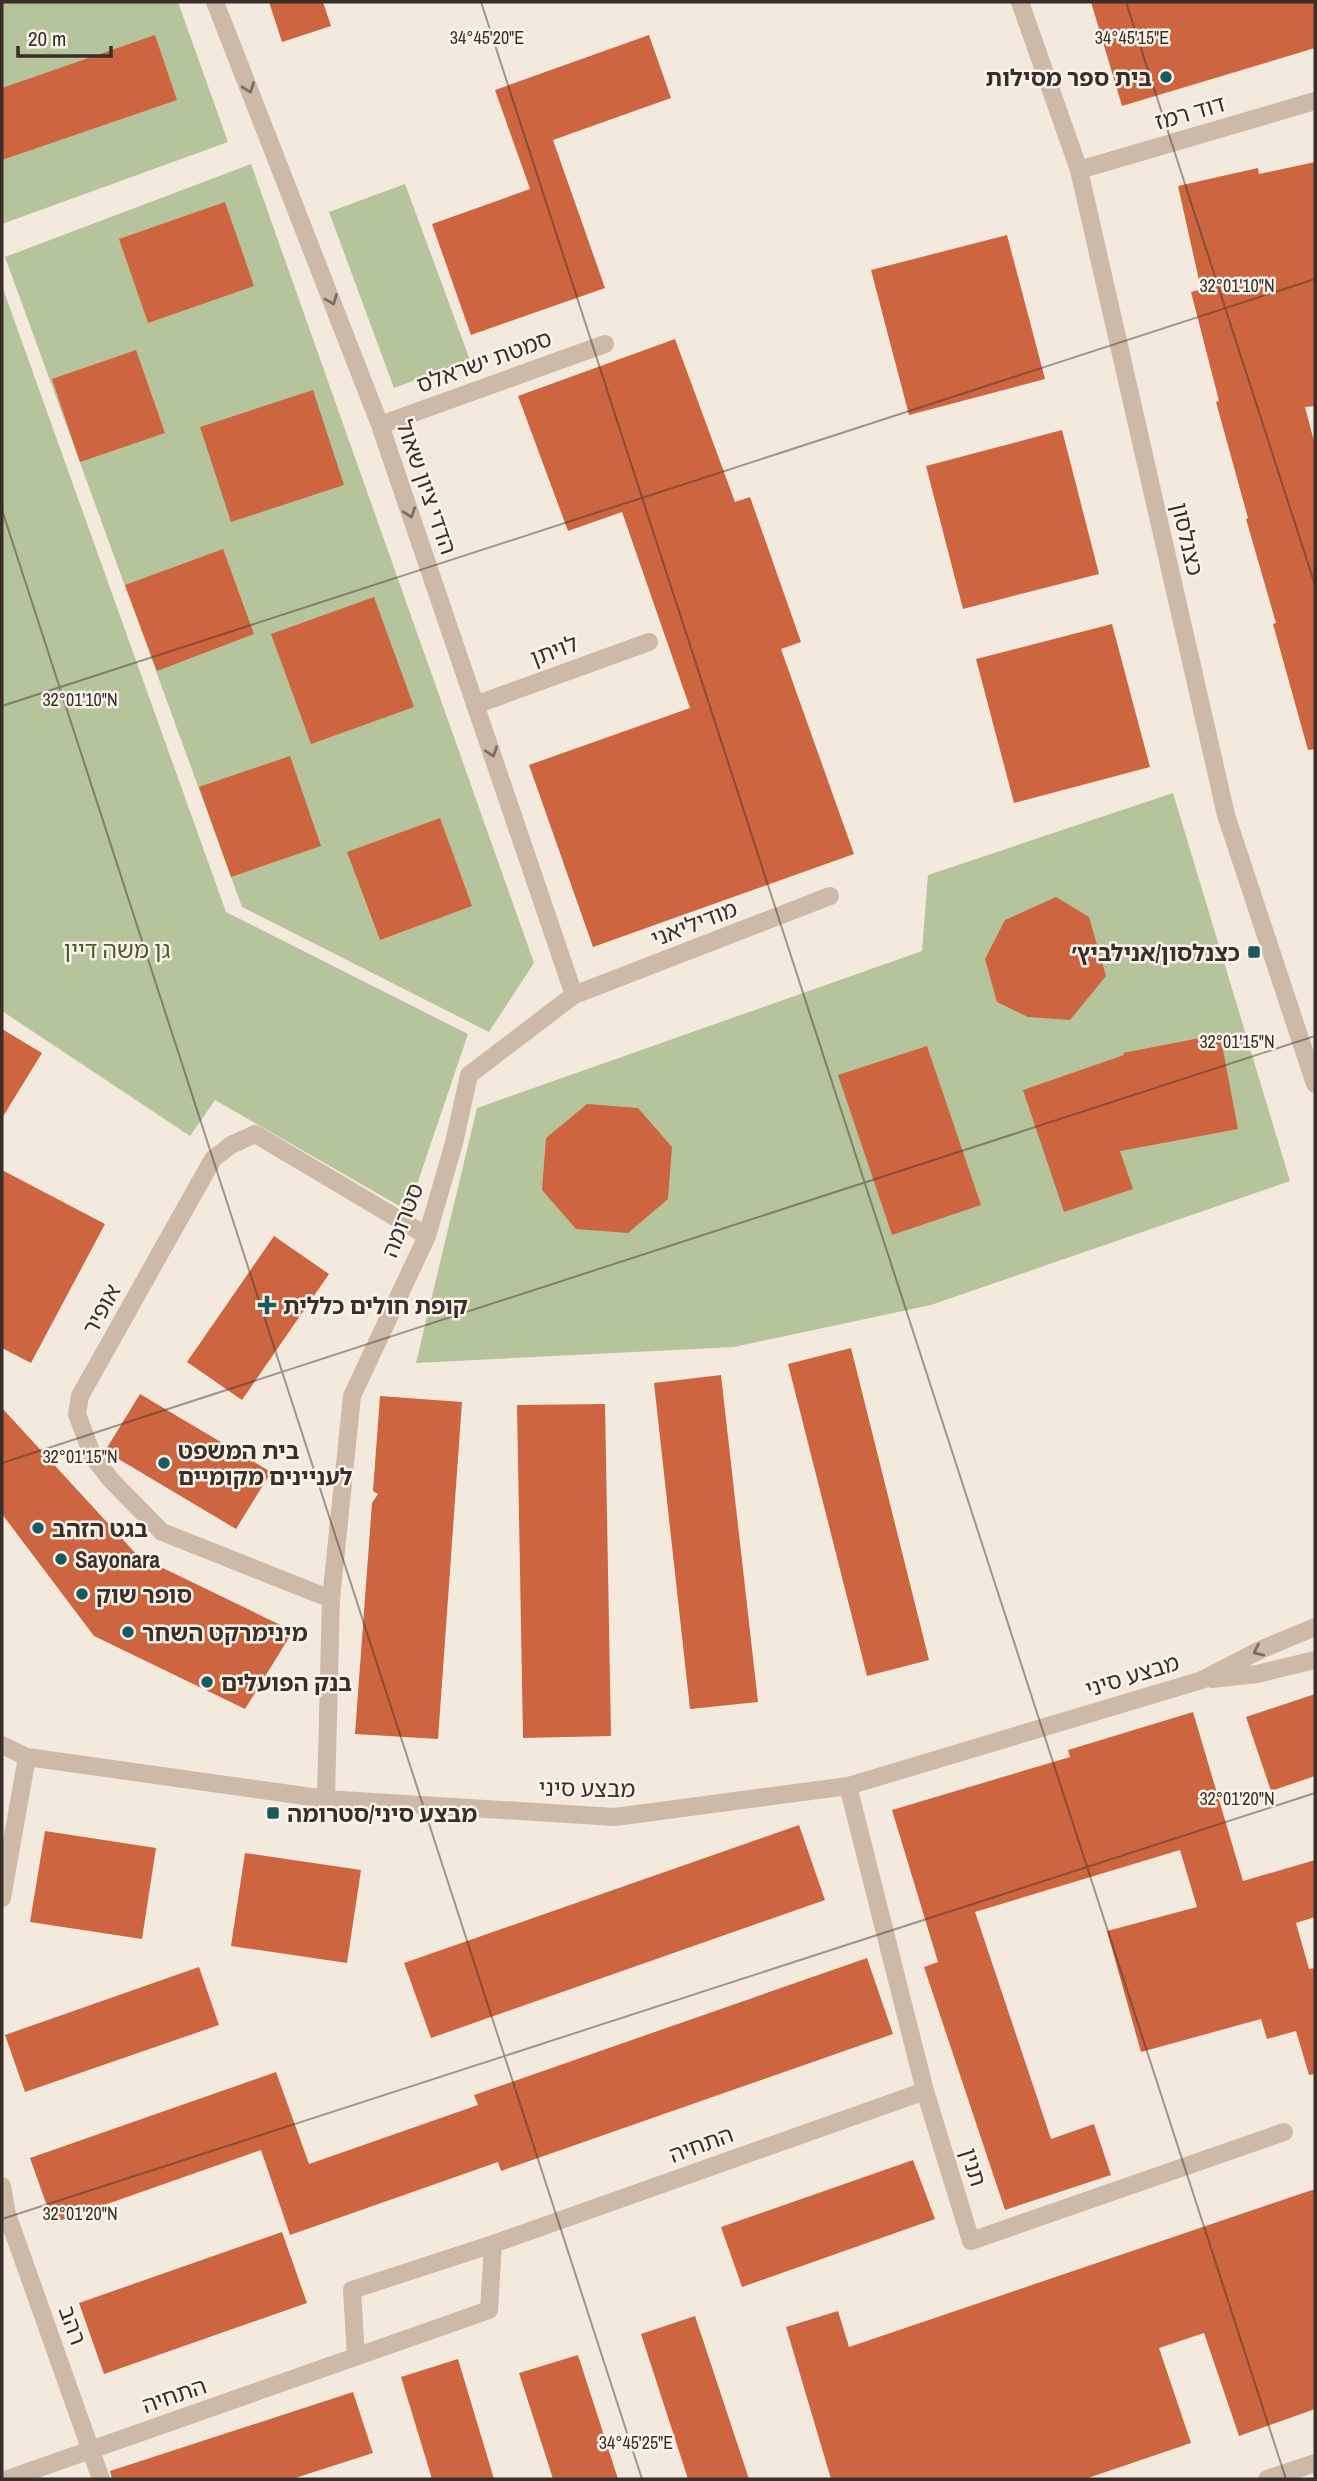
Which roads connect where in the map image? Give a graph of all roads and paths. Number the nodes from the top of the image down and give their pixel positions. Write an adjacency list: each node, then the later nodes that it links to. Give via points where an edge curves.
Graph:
1 (215, 2): 6 (street, הדדי ציון שאול, one-way to 6)
2 (1020, 2): 4 (street, כצנלסון)
3 (1315, 101): 4 (street, דוד רמז)
4 (1079, 170): 11 (street, כצנלסון, via 1226,815)
5 (605, 344): 6 (street, סמטת ישראלס)
6 (380, 425): 8 (street, הדדי ציון שאול, one-way to 8)
7 (649, 642): 8 (street, לויתן)
8 (475, 705): 10 (street, הדדי ציון שאול, one-way to 10)
9 (830, 896): 10 (street, מודיליאני)
10 (574, 995): 12 (street, סטרומה, via 469,1075)
11 (1315, 1084)
12 (427, 1236): 13 (street, סטרומה, via 352,1396); 13 (street, אופיר, via 255,1134 231,1145 213,1159 80,1396 77,1414 93,1457 162,1532)
13 (331, 1599): 20 (street, סטרומה)
14 (1315, 1627): 16 (street, מבצע סיני, one-way to 16)
15 (1315, 1660): 16 (street, מבצע סיני, via 1257,1674)
16 (1202, 1680): 19 (street, מבצע סיני)
17 (2, 1745): 18 (street, מבצע סיני)
18 (27, 1757): 20 (street, מבצע סיני); 21 (street)
19 (848, 1786): 20 (street, מבצע סיני, via 615,1817); 22 (street, תנין)
20 (327, 1799)
21 (2, 1898)
22 (925, 2091): 23 (street, תנין, via 971,2241); 25 (street, התחיה)
23 (1284, 2132)
24 (2, 2186): 27 (street, רהב, via 7,2214)
25 (493, 2244): 26 (street, התחיה, via 489,2309); 26 (street, התחיה, via 352,2290)
26 (356, 2357): 27 (street, התחיה)
27 (92, 2450): 29 (street, התחיה); 30 (street, רהב)
28 (1315, 2463): 31 (street)
29 (8, 2479)
30 (101, 2479)
31 (1266, 2479)

